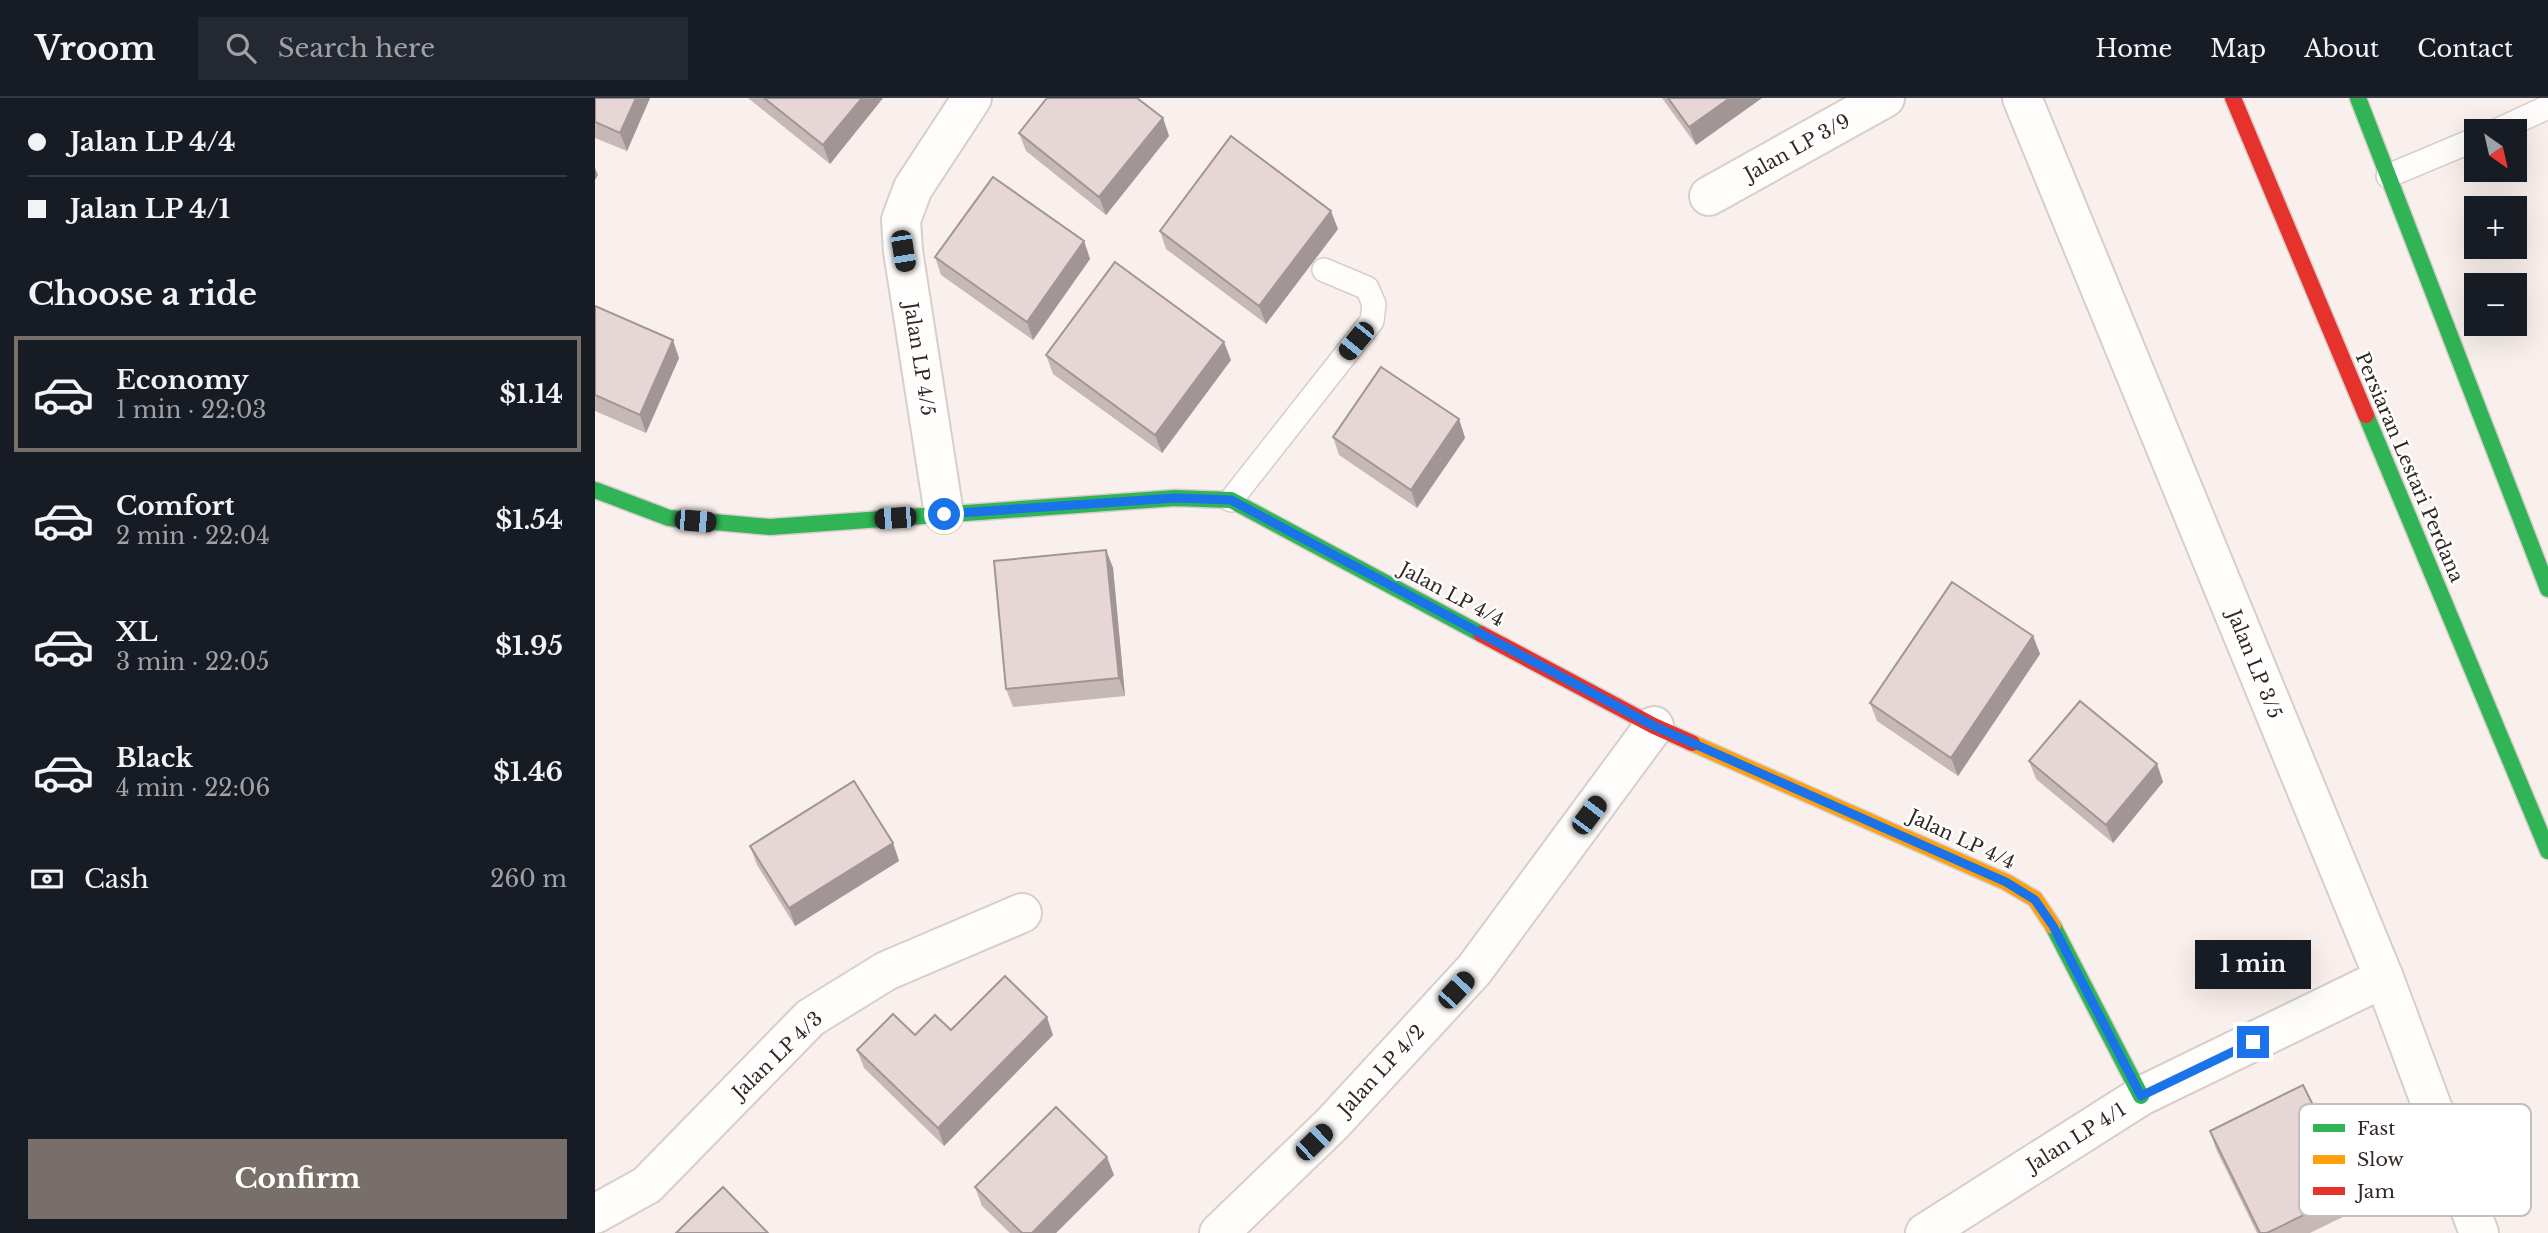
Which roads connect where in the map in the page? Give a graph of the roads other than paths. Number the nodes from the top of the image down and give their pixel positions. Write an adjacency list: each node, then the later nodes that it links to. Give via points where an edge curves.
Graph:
1 (972, 98): 14 (street, Jalan LP 4/5, via 913,188 901,220)
2 (1885, 98): 10 (street, Jalan LP 3/9)
3 (2022, 98): 19 (street, Jalan LP 3/5)
4 (2233, 98): 17 (street, Persiaran Lestari Perdana)
5 (2358, 98): 9 (street)
6 (2548, 107): 7 (lane)
7 (2522, 119)
8 (2464, 144): 9 (lane)
9 (2388, 176): 15 (street)
10 (1709, 196)
11 (1324, 270): 13 (lane, via 1367,288 1374,304 1372,321)
12 (595, 490): 14 (street, Jalan LP 4/4, via 669,519 771,527)
13 (1231, 500): 14 (street, Jalan LP 4/4, via 1175,498); 16 (street, Jalan LP 4/4)
14 (944, 514)
15 (2548, 589)
16 (1654, 726): 20 (street, Jalan LP 4/4, via 2006,882 2035,900); 24 (street, Jalan LP 4/2, via 1473,970 1332,1124)
17 (2548, 851)
18 (1022, 913): 22 (street, Jalan LP 4/3, via 885,971 810,1018 647,1185)
19 (2383, 978): 20 (street, Jalan LP 4/1); 21 (street, Jalan LP 3/5)
20 (2141, 1096): 25 (street, Jalan LP 4/1)
21 (2430, 1104)
22 (595, 1214)
23 (2473, 1216): 26 (street, Jalan LP 3/5)
24 (1219, 1233)
25 (1925, 1233)
26 (2479, 1233)

